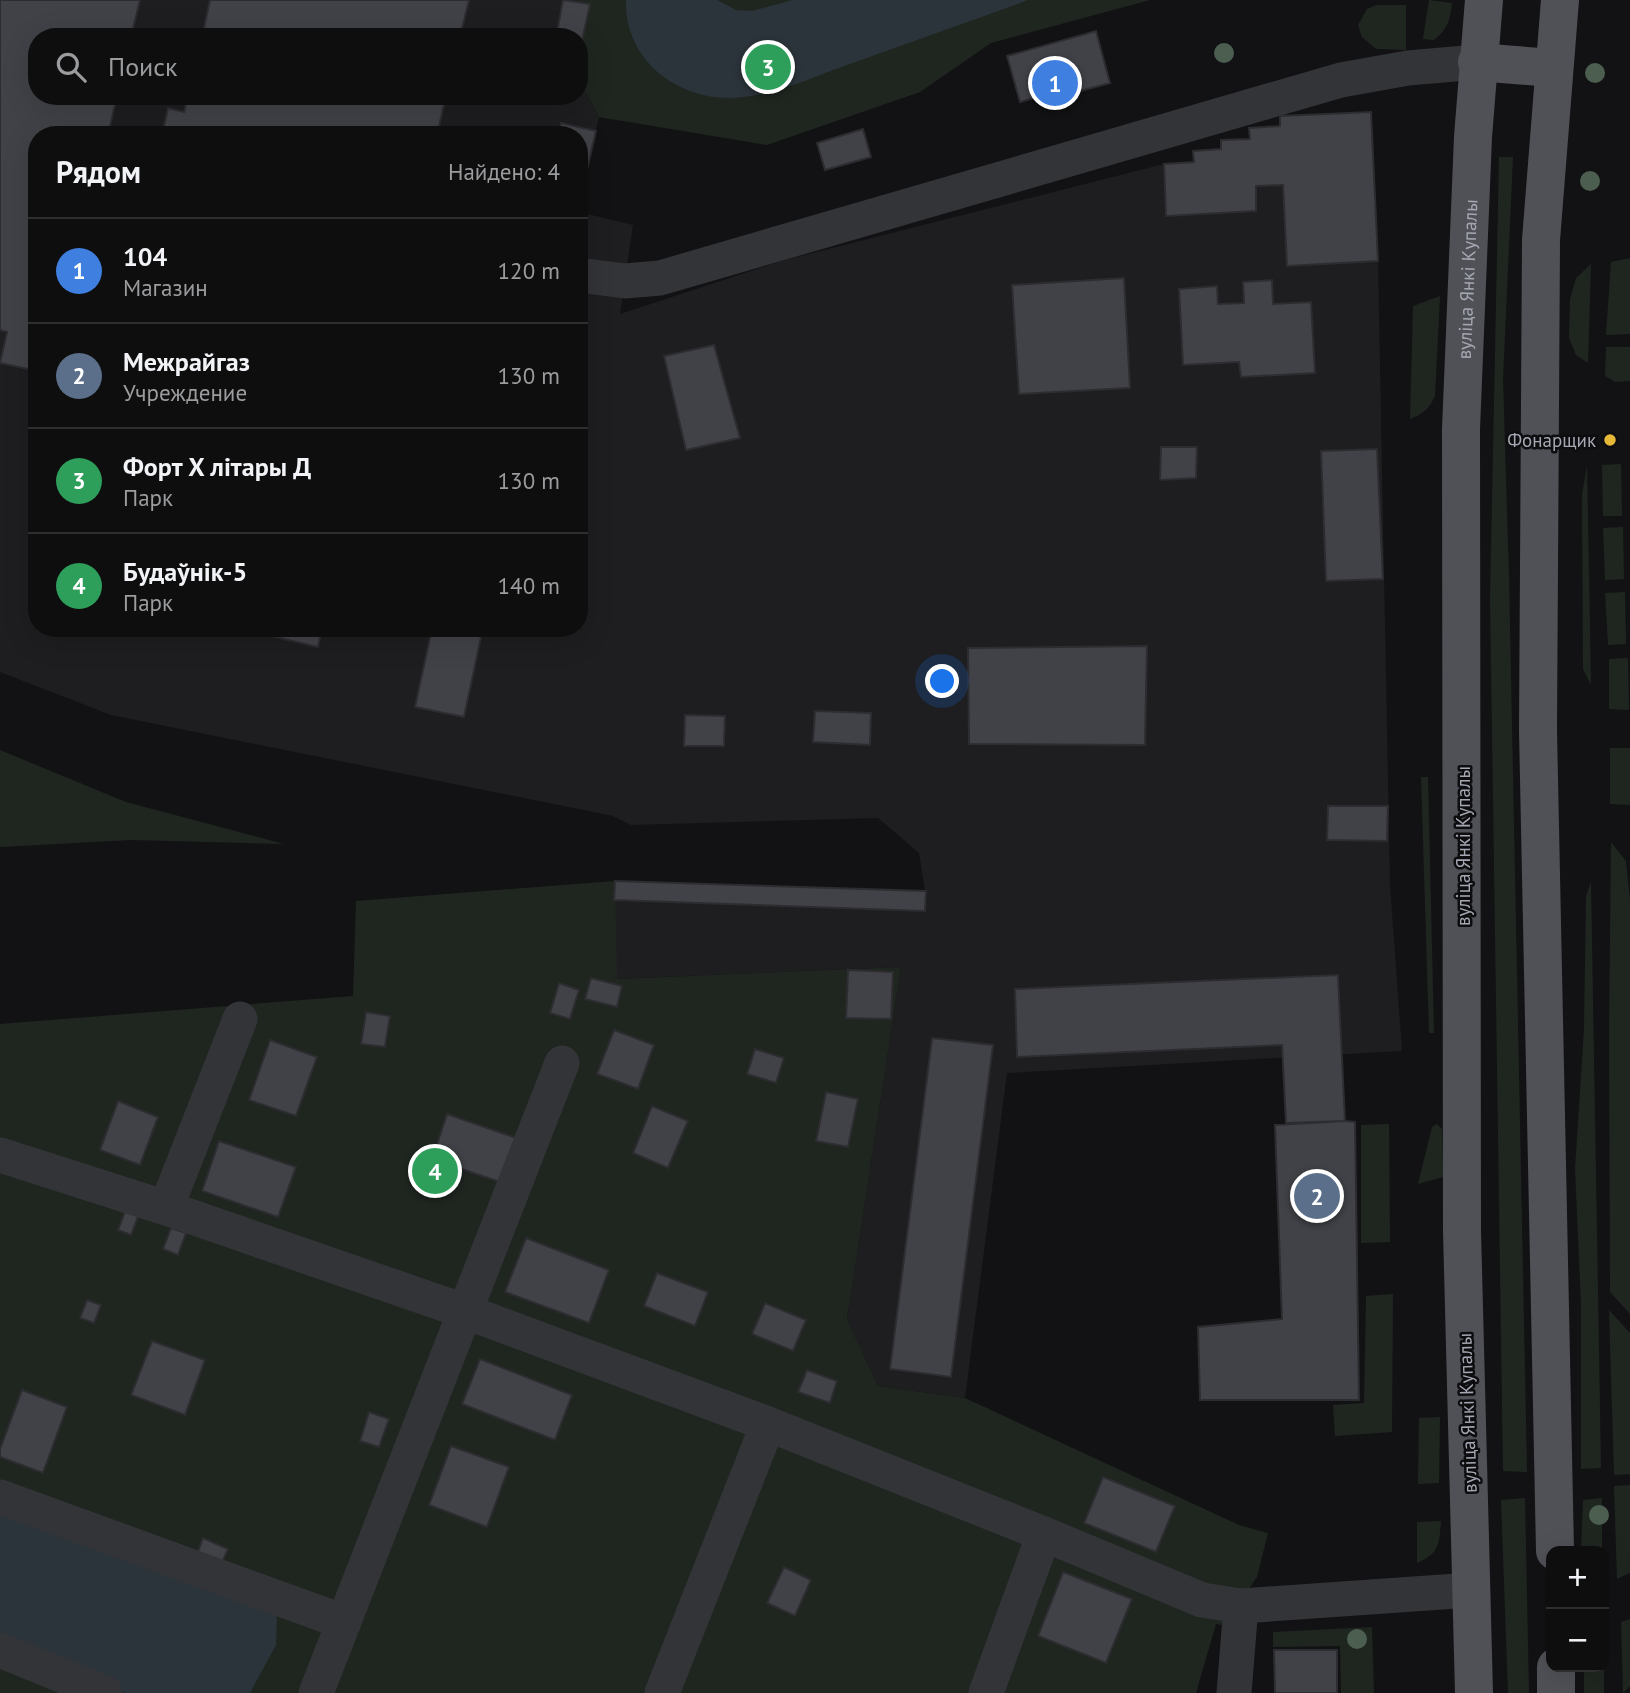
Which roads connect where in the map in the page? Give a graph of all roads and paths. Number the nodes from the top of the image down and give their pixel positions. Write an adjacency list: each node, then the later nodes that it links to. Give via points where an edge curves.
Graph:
1 (1484, 0): 3 (main road, вуліца Янкі Купалы)
2 (1560, 0): 4 (main road)
3 (1477, 62): 4 (main road); 5 (lane, via 1341,80 660,278 625,281); 15 (main road, вуліца Янкі Купалы, via 1461,429 1462,1220)
4 (1553, 68): 14 (main road, via 1541,240 1538,756)
5 (588, 276)
6 (240, 1019): 9 (lane)
7 (562, 1063): 10 (lane)
8 (0, 1155): 9 (lane)
9 (166, 1208): 10 (lane)
10 (464, 1311): 11 (lane); 17 (lane)
11 (768, 1424): 13 (lane); 22 (lane)
12 (0, 1497): 17 (lane)
13 (1044, 1534): 16 (lane, via 1202,1600); 23 (lane)
14 (1555, 1546)
15 (1471, 1590): 16 (lane); 25 (main road, вуліца Янкі Купалы)
16 (1241, 1606): 24 (lane)
17 (344, 1622): 21 (lane)
18 (0, 1650): 20 (lane)
19 (1556, 1672): 26 (main road)
20 (105, 1693)
21 (316, 1693)
22 (662, 1693)
23 (986, 1693)
24 (1234, 1693)
25 (1474, 1693)
26 (1556, 1693)

